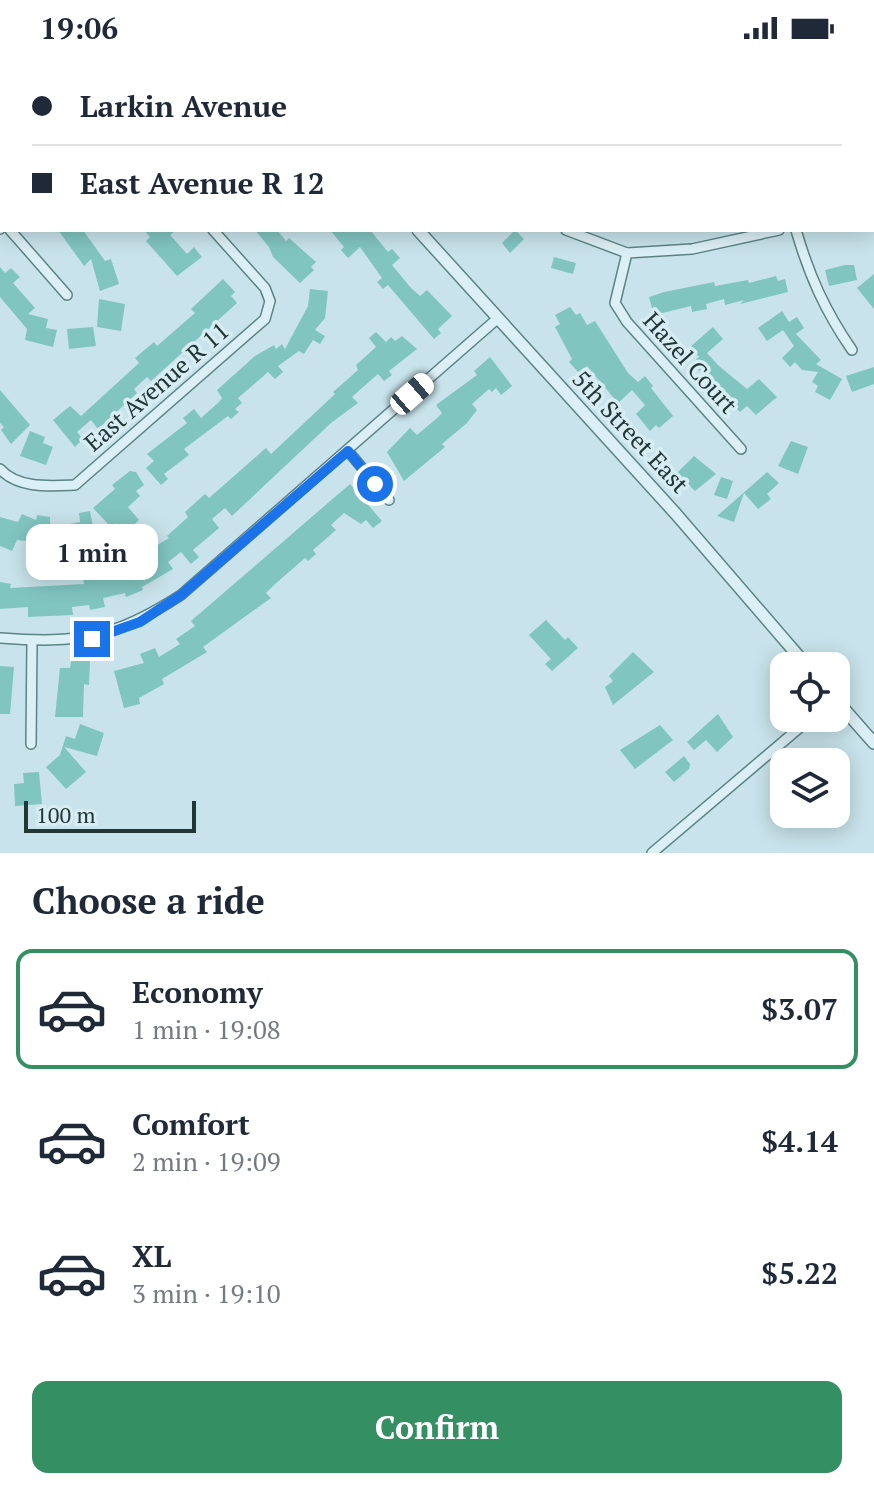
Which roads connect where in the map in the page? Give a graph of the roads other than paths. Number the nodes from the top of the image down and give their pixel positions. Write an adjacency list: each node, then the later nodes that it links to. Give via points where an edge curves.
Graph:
1 (12, 232): 8 (street)
2 (215, 232): 13 (street, East Avenue R 11, via 265,288 270,301 265,319 75,485 36,486)
3 (420, 232): 9 (street, 5th Street East)
4 (571, 232): 7 (street)
5 (770, 232): 7 (street, via 692,249)
6 (797, 232): 10 (street, via 827,314)
7 (627, 253): 11 (street, Hazel Court, via 615,303)
8 (67, 295)
9 (497, 319): 12 (street); 17 (street, 5th Street East)
10 (852, 350)
11 (741, 449)
12 (348, 451): 14 (street); 16 (street, via 181,595 140,622 92,639)
13 (0, 469)
14 (389, 500)
15 (0, 638): 16 (street)
16 (32, 641): 21 (street)
17 (795, 652)
18 (850, 716): 20 (street)
19 (795, 732): 22 (street)
20 (874, 743)
21 (31, 744)
22 (652, 853)

